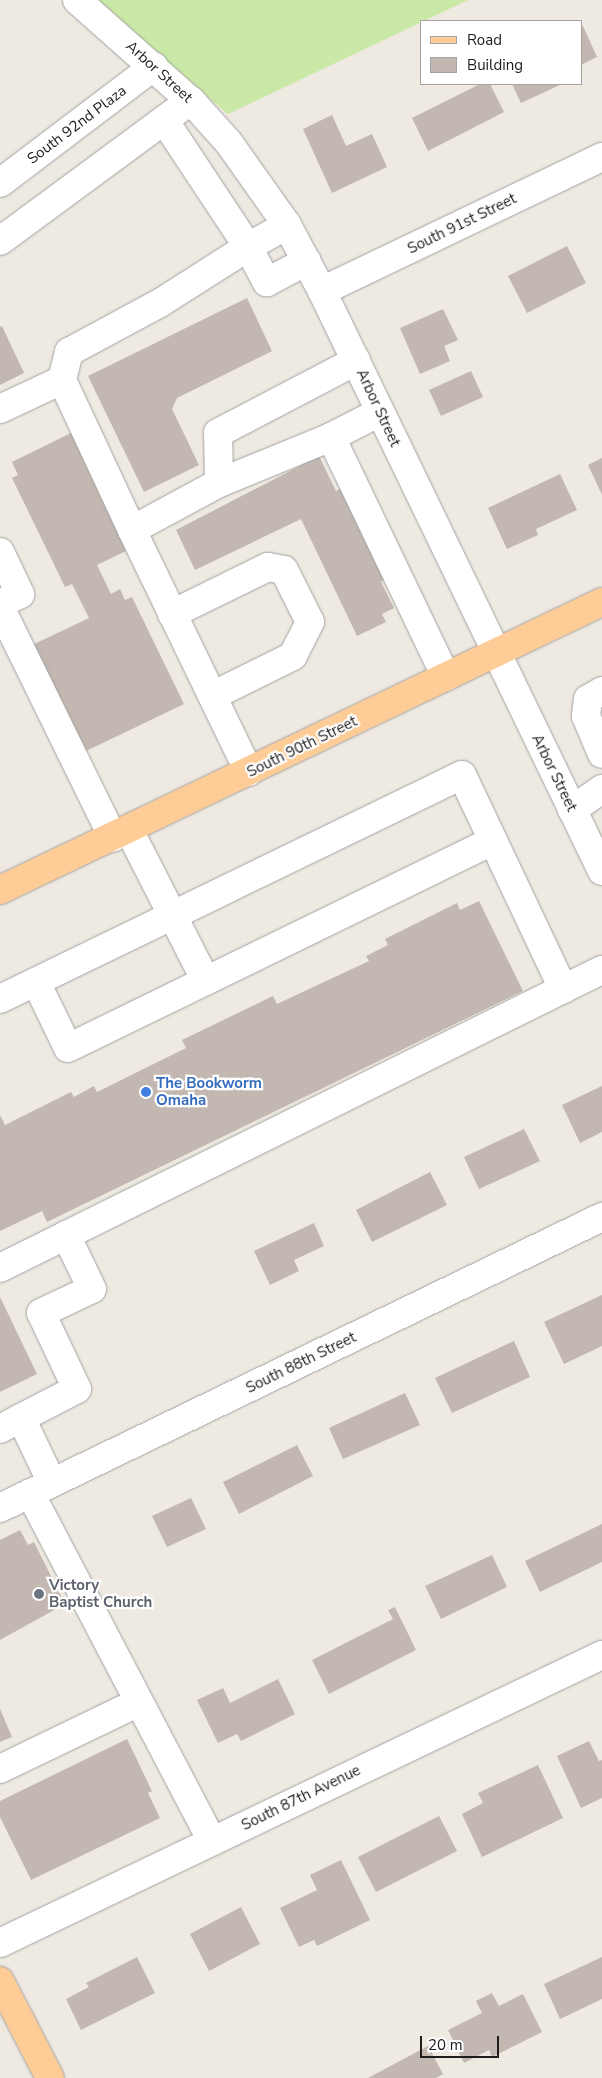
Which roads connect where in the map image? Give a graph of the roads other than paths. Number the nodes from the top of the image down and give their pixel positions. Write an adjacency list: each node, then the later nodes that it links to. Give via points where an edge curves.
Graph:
1 (77, 0): 2 (street, Arbor Street)
2 (154, 66): 3 (street, Arbor Street); 6 (street, South 92nd Plaza)
3 (191, 100): 4 (street); 7 (street, Arbor Street, via 229,143)
4 (164, 120): 8 (street); 9 (street)
5 (602, 157): 11 (street, South 91st Street)
6 (0, 183)
7 (287, 225): 9 (street); 10 (street, Arbor Street)
8 (0, 241)
9 (248, 248): 10 (street, via 267,282); 13 (street, via 160,303 69,352)
10 (307, 261): 11 (street, Arbor Street)
11 (322, 291): 12 (street, Arbor Street)
12 (356, 361): 15 (street, Arbor Street); 17 (street, via 218,433)
13 (62, 380): 14 (street); 18 (street)
14 (0, 410)
15 (380, 412): 16 (street); 23 (street, Arbor Street)
16 (331, 438): 17 (street); 24 (street)
17 (219, 483): 18 (street)
18 (132, 530): 22 (street)
19 (0, 552): 21 (street, via 20,594)
20 (602, 602): 23 (main road, South 90th Street)
21 (0, 605): 31 (street)
22 (172, 614): 26 (street); 26 (street, via 268,567 284,570 310,622 293,656)
23 (495, 654): 24 (main road, South 90th Street); 30 (street, Arbor Street)
24 (446, 677): 28 (main road, South 90th Street)
25 (602, 691): 27 (street, via 588,699 586,716)
26 (212, 696): 28 (street)
27 (602, 754)
28 (249, 772): 31 (main road, South 90th Street)
29 (602, 789): 30 (street)
30 (572, 810): 33 (street, Arbor Street)
31 (121, 834): 34 (main road, South 90th Street); 35 (street)
32 (493, 841): 35 (street, via 462,775); 37 (street); 39 (street)
33 (602, 871)
34 (0, 890)
35 (174, 915): 37 (street); 38 (street)
36 (602, 970): 39 (street)
37 (206, 981): 38 (street, via 68,1048)
38 (36, 982): 40 (street)
39 (563, 989): 42 (street)
40 (0, 1000)
41 (602, 1217): 45 (street, South 88th Street)
42 (66, 1235): 43 (street); 44 (street, via 92,1289 40,1314 78,1389)
43 (0, 1268)
44 (10, 1423): 45 (street)
45 (41, 1488): 46 (street, South 88th Street); 48 (street)
46 (0, 1508)
47 (602, 1654): 50 (street, South 87th Avenue)
48 (139, 1702): 49 (street); 50 (street)
49 (0, 1769)
50 (212, 1840): 51 (street, South 87th Avenue)
51 (0, 1943)
52 (0, 1981): 53 (main road)
53 (50, 2078)

